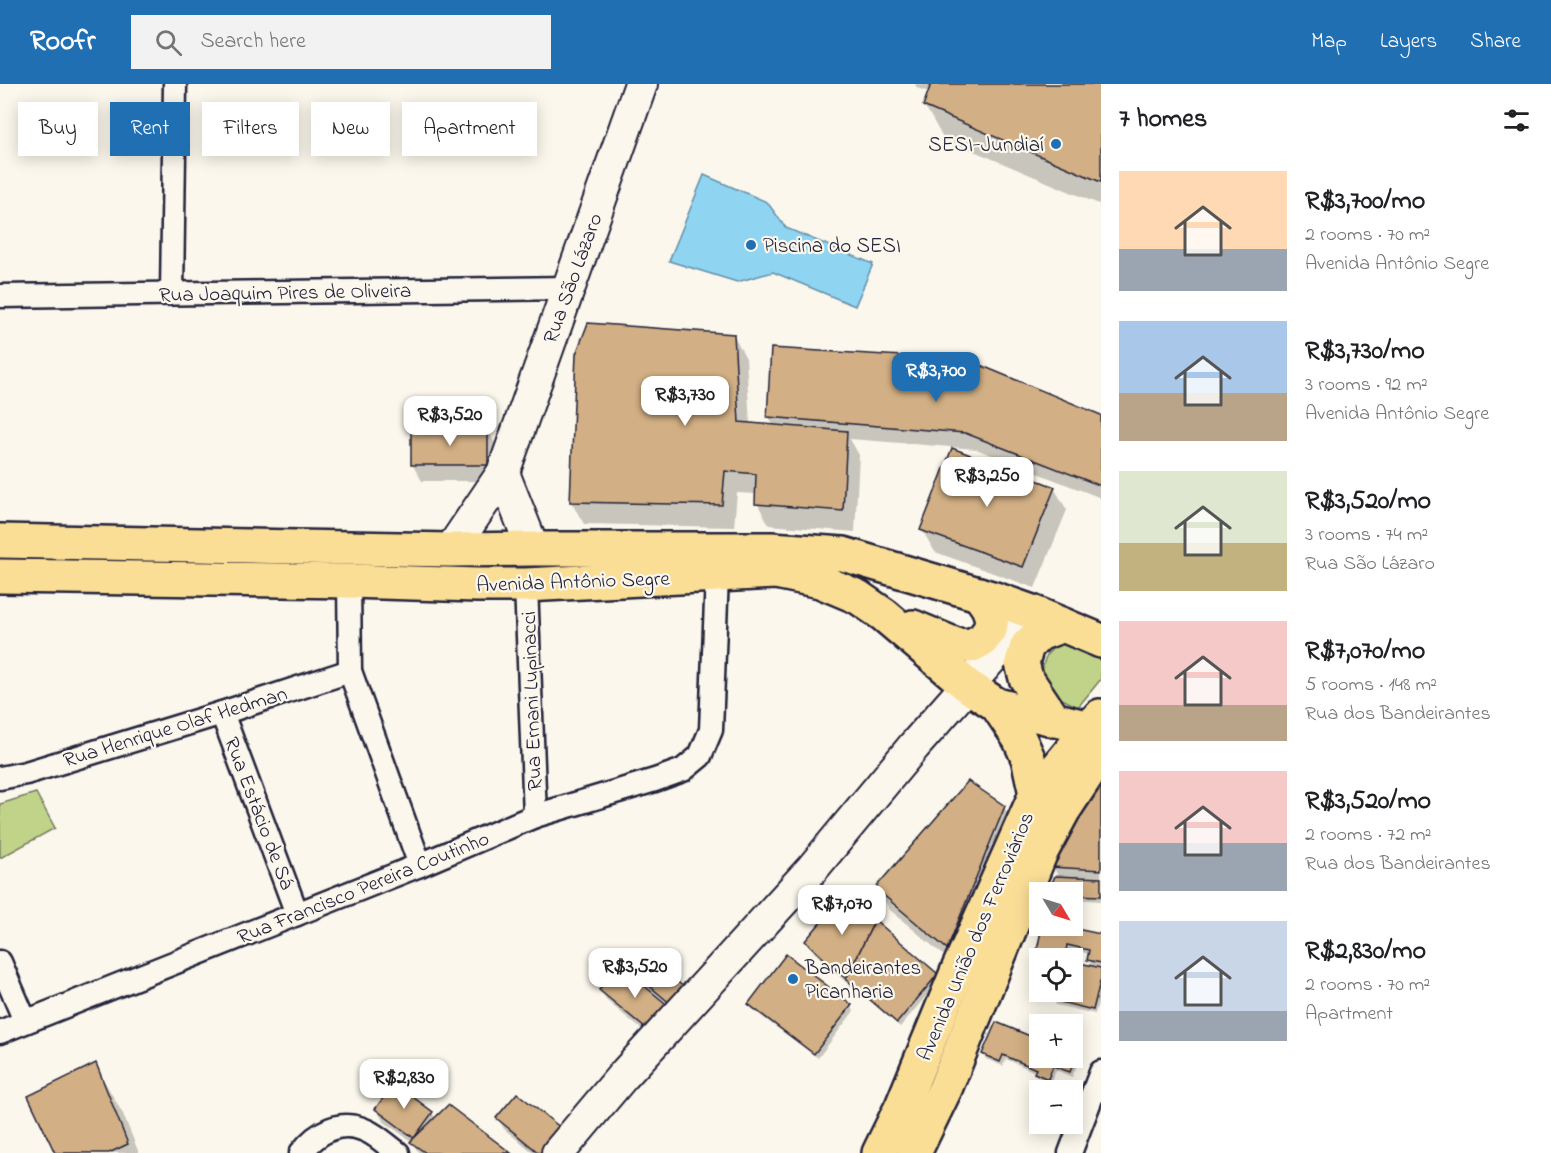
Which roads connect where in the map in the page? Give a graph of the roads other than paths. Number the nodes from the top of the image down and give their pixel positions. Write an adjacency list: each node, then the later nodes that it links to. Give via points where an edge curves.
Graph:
1 (175, 84): 4 (street)
2 (641, 84): 3 (street, Rua São Lázaro)
3 (569, 288): 4 (street, Rua Joaquim Pires de Oliveira); 6 (street, Rua São Lázaro)
4 (172, 293): 5 (street, Rua Joaquim Pires de Oliveira)
5 (0, 296)
6 (503, 473): 8 (street); 9 (street, Rua São Lázaro)
7 (0, 540): 9 (main road, Avenida Antônio Segre)
8 (533, 549): 9 (main road, Avenida Antônio Segre); 13 (main road, via 523,566); 15 (main road, Avenida Antônio Segre, via 771,549 843,554)
9 (451, 550)
10 (717, 575): 14 (main road, Avenida Antônio Segre); 17 (main road, Avenida Antônio Segre, via 776,572 820,581 858,597); 29 (street, Rua Francisco Pereira Coutinho, via 711,730 700,756 683,770)
11 (0, 576): 12 (main road, Avenida Antônio Segre)
12 (349, 581): 13 (main road, Avenida Antônio Segre); 20 (street)
13 (477, 585): 14 (main road, Avenida Antônio Segre)
14 (526, 585): 29 (street, Rua Ernani Lupinacci)
15 (979, 594): 16 (main road, Avenida Antônio Segre); 17 (main road, via 992,618 990,630 970,646 956,645)
16 (1032, 612): 18 (main road, Avenida Antônio Segre); 21 (street)
17 (884, 615): 21 (main road, Avenida Antônio Segre)
18 (1063, 625): 19 (main road, Avenida Antônio Segre); 24 (main road, via 1039,634 1027,646 1022,663 1026,678)
19 (1101, 641)
20 (350, 671): 23 (street, Rua Henrique Olaf Hedman); 30 (street)
21 (968, 686): 22 (main road, Avenida Antônio Segre); 38 (street, via 812,869)
22 (997, 705): 24 (main road, Avenida Antônio Segre); 28 (main road, via 1029,758)
23 (222, 712): 27 (street, Rua Henrique Olaf Hedman); 31 (street, Rua Estácio de Sá)
24 (1054, 720): 25 (main road, Avenida Antônio Segre)
25 (1097, 725): 28 (main road, Avenida União dos Ferroviários)
26 (1101, 759): 40 (main road, Avenida União dos Ferroviários, via 1063,811 1040,854 945,1089)
27 (0, 778)
28 (1036, 794): 39 (main road, Avenida União dos Ferroviários)
29 (535, 816): 30 (street, Rua Francisco Pereira Coutinho)
30 (420, 865): 31 (street, Rua Francisco Pereira Coutinho)
31 (297, 914): 33 (street, Rua Francisco Pereira Coutinho)
32 (0, 962): 33 (street)
33 (25, 1021): 34 (street, Rua Francisco Pereira Coutinho)
34 (0, 1032)
35 (1101, 1072): 41 (street)
36 (301, 1153): 37 (street, via 321,1133 351,1127 367,1131)
37 (398, 1153)
38 (558, 1153)
39 (879, 1153)
40 (914, 1153)
41 (1070, 1153)

